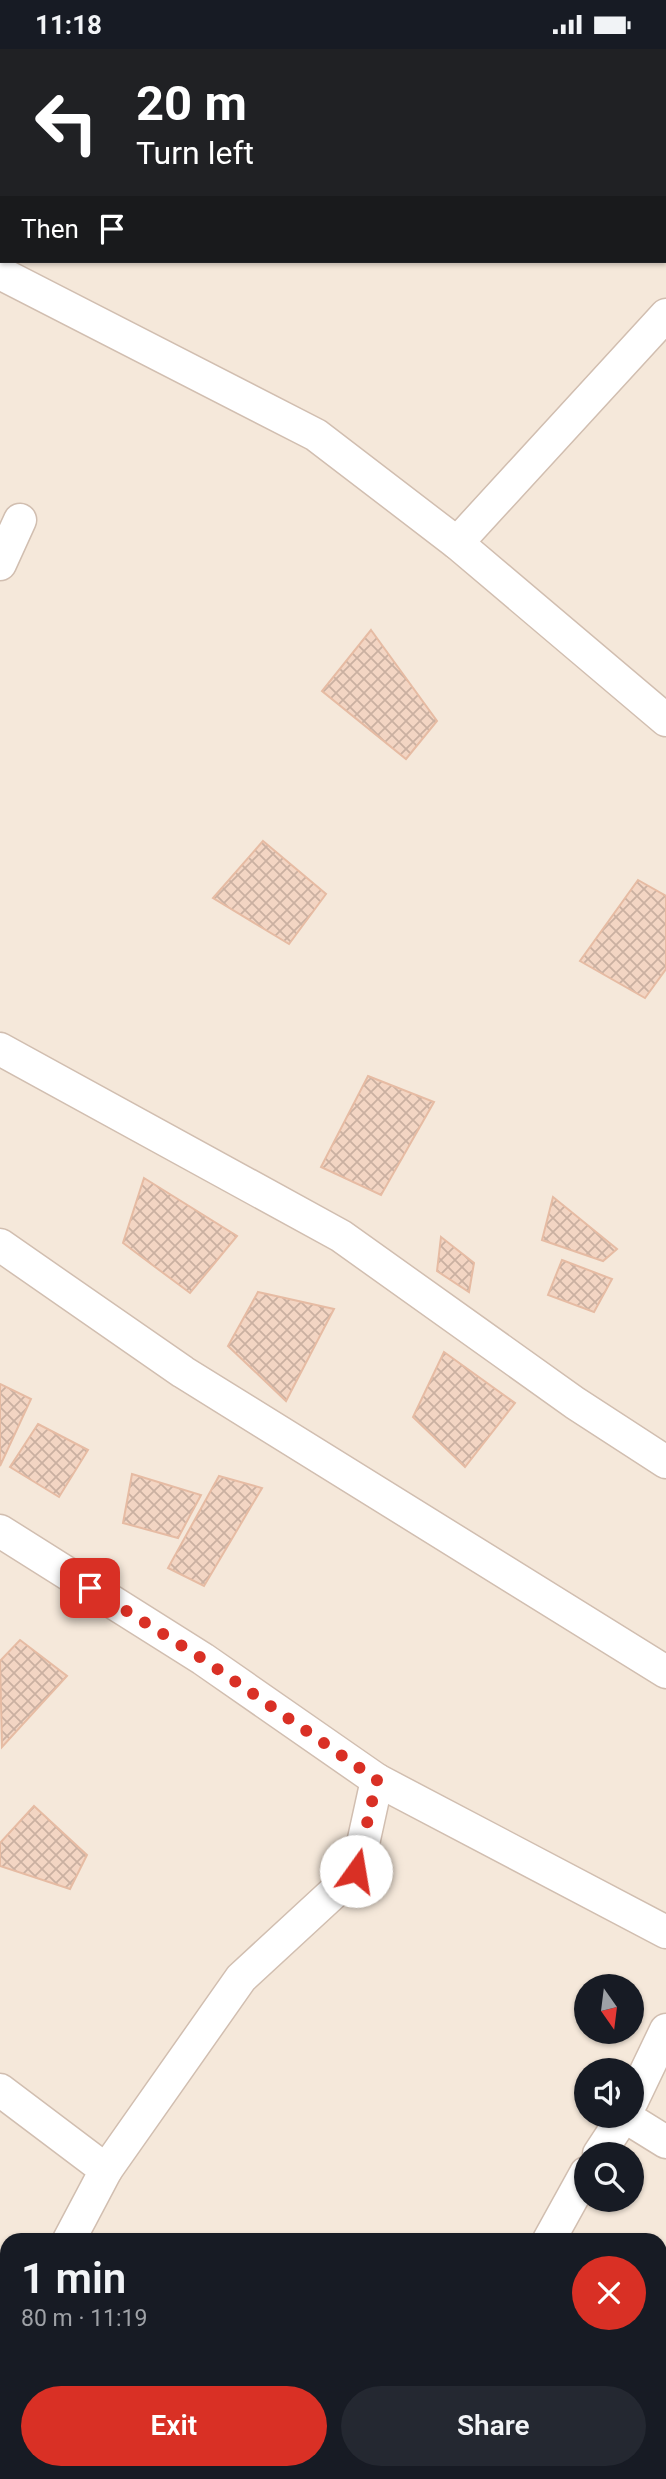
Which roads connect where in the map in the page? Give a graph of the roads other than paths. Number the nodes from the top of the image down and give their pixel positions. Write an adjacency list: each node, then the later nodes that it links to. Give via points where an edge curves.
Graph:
1 (0, 272): 4 (street, via 316,435)
2 (666, 315): 4 (street)
3 (20, 520): 5 (street)
4 (457, 543): 6 (street)
5 (0, 564)
6 (666, 720)
7 (0, 1049): 9 (street, via 341,1236 575,1403)
8 (0, 1245): 11 (street, via 183,1372)
9 (666, 1462)
10 (0, 1531): 12 (street, via 203,1659)
11 (666, 1672)
12 (377, 1780): 13 (street); 19 (street, via 356,1871 241,1978)
13 (666, 1932)
14 (666, 2030): 15 (street)
15 (644, 2076)
16 (0, 2090): 19 (street)
17 (643, 2128): 18 (street)
18 (666, 2142)
19 (106, 2170): 21 (street)
20 (574, 2195): 22 (street)
21 (73, 2233)
22 (553, 2233)

